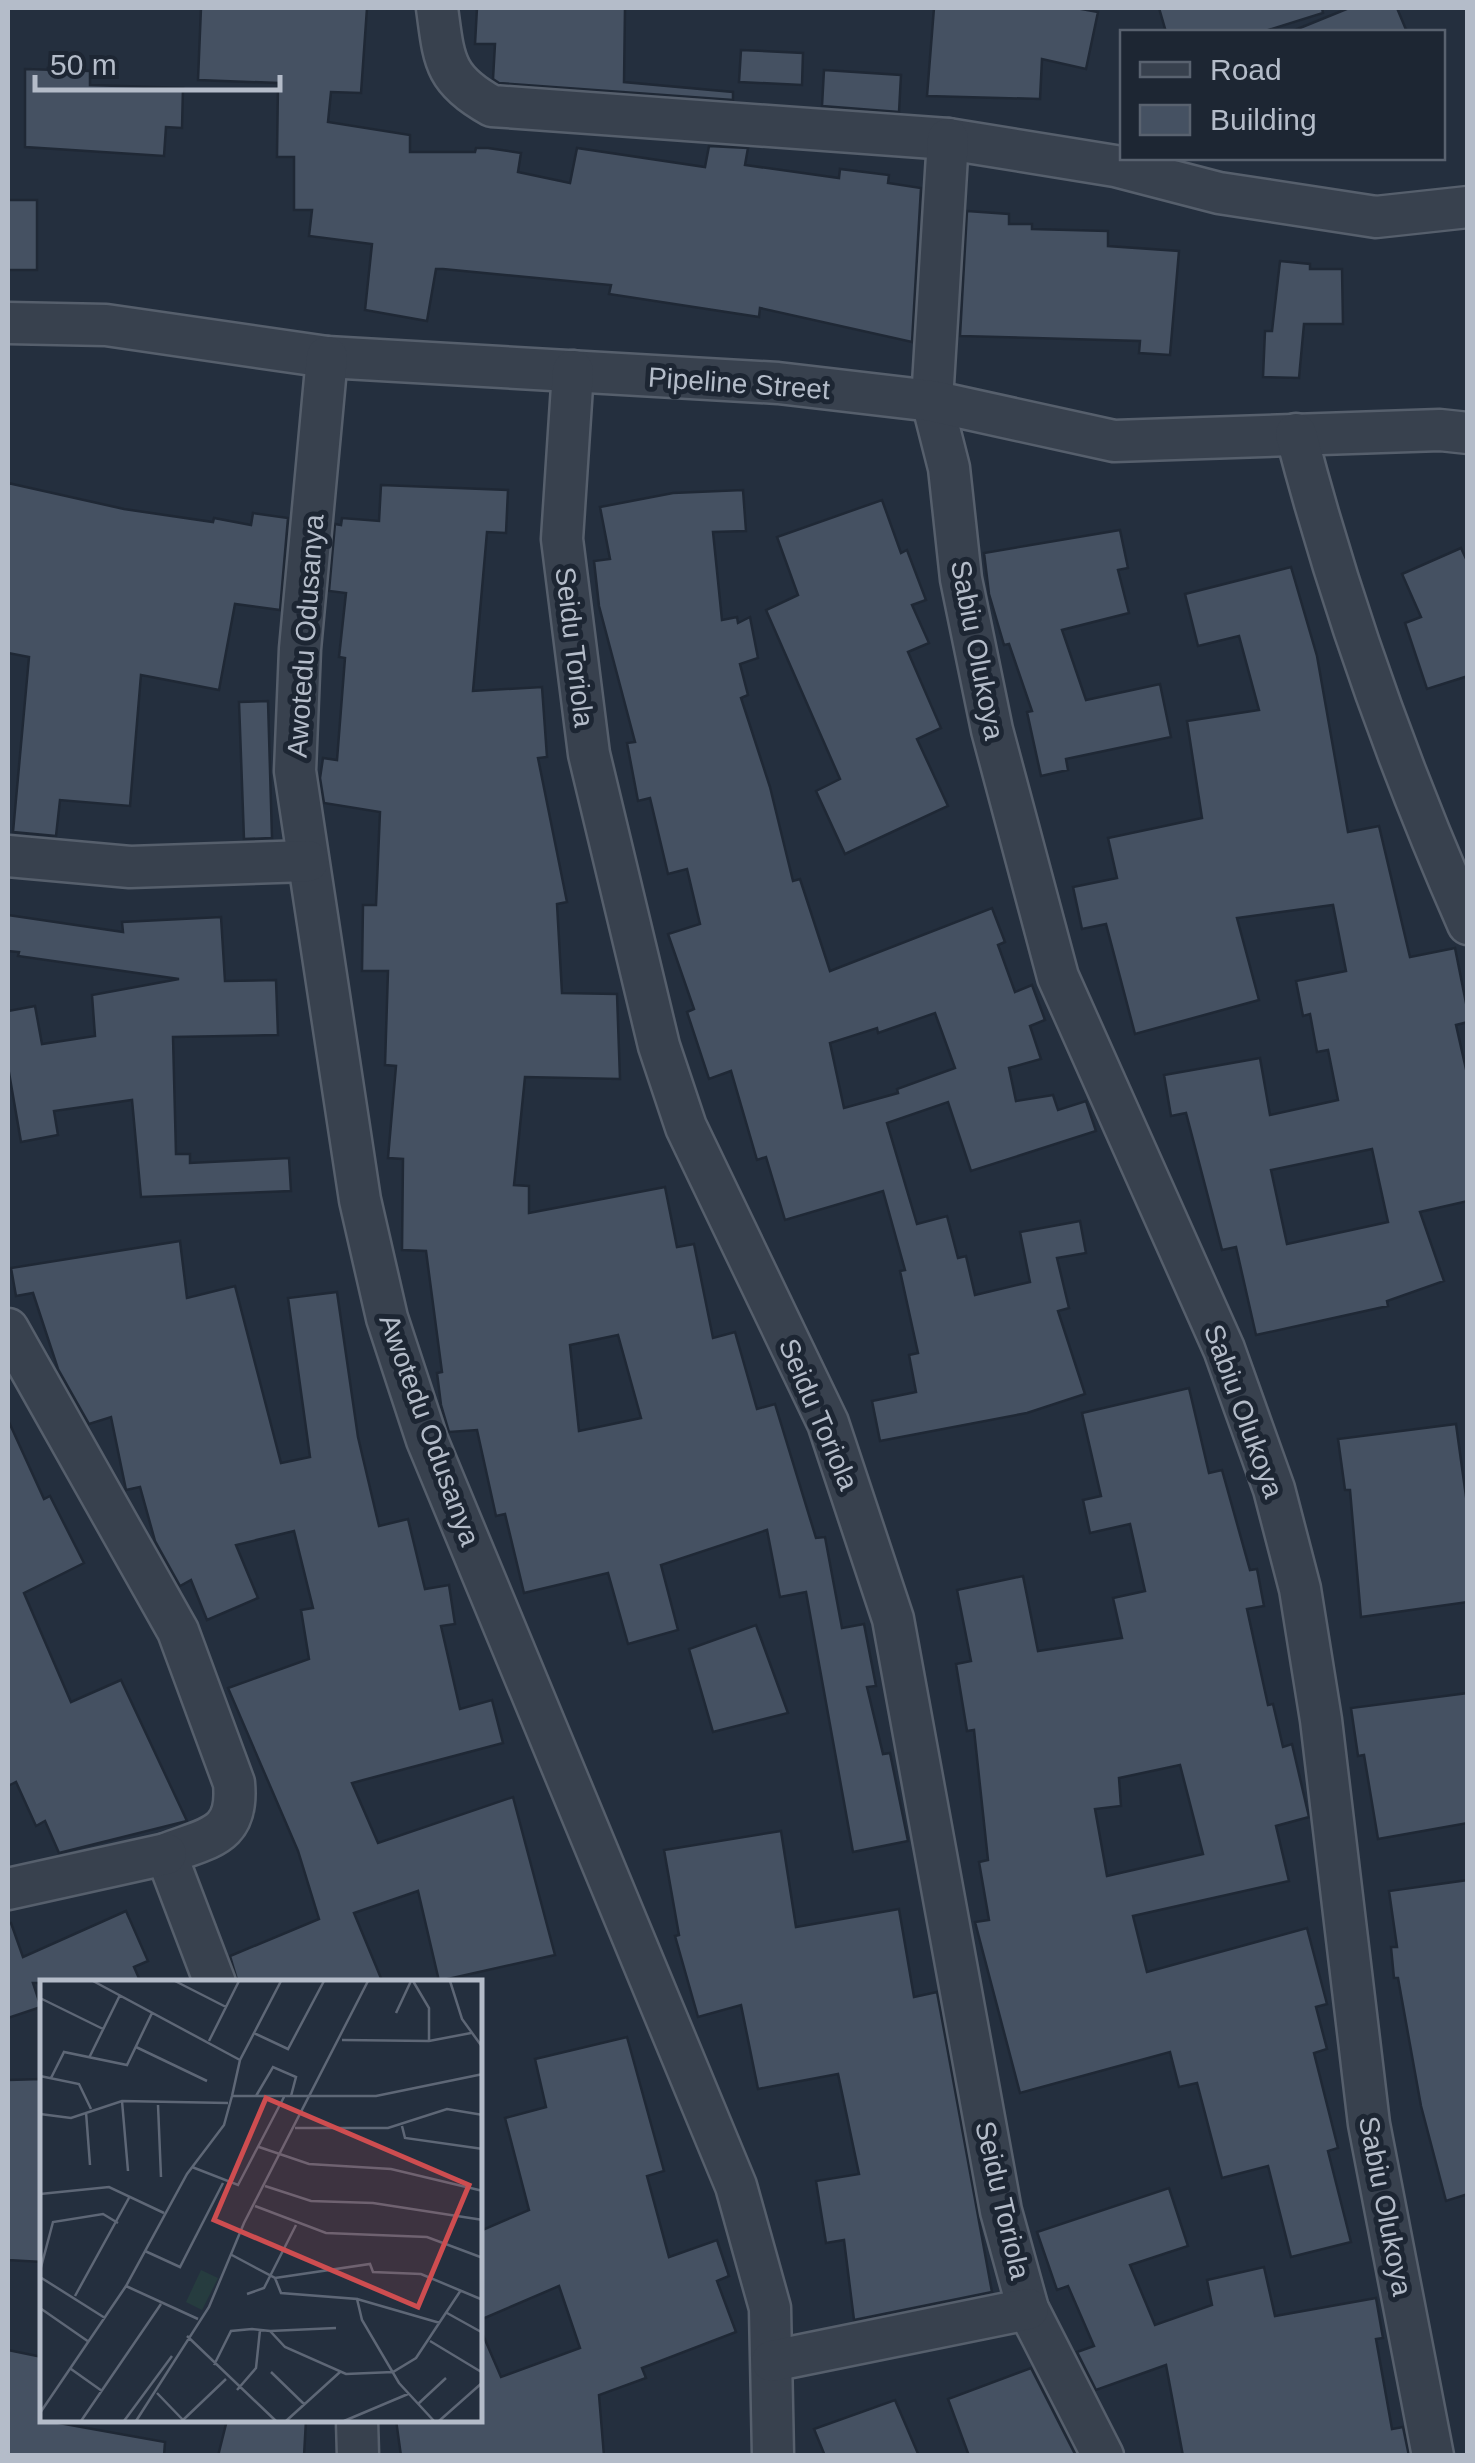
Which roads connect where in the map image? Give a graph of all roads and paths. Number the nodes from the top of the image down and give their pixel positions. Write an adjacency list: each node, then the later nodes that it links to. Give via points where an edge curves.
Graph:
1 (437, 8): 2 (street, via 444,66 467,92 492,106)
2 (948, 139): 3 (street, via 1376,217); 7 (street, Sabiu Olukoya)
3 (1468, 208)
4 (8, 323): 5 (street, Pipeline Street, via 106,325)
5 (327, 357): 6 (street, Pipeline Street); 11 (street, Awotedu Odusanya, via 295,771)
6 (574, 372): 7 (street, Pipeline Street, via 778,383); 17 (street, Seidu Toriola, via 562,538 589,754 625,914 686,1127 828,1422 888,1602 1000,2211)
7 (932, 401): 9 (street, Pipeline Street, via 1114,441); 23 (street, Sabiu Olukoya, via 992,730 1058,977 1224,1349 1274,1489 1300,1589 1369,2124)
8 (1468, 433): 9 (street, Pipeline Street)
9 (1296, 434): 12 (street, via 1329,561 1423,823)
10 (8, 856): 11 (street, via 130,867)
11 (308, 861): 18 (street, Awotedu Odusanya, via 360,1200 387,1318 427,1440 736,2186 770,2308)
12 (1468, 924)
13 (8, 1329): 14 (street, via 178,1631 234,1784 237,1810 222,1832)
14 (166, 1854): 15 (street); 16 (street)
15 (8, 1890)
16 (214, 1980)
17 (1028, 2308): 18 (street); 22 (street, Seidu Toriola)
18 (772, 2361): 21 (street, Awotedu Odusanya)
19 (357, 2423): 20 (street)
20 (358, 2456)
21 (773, 2456)
22 (1103, 2456)
23 (1433, 2456)

